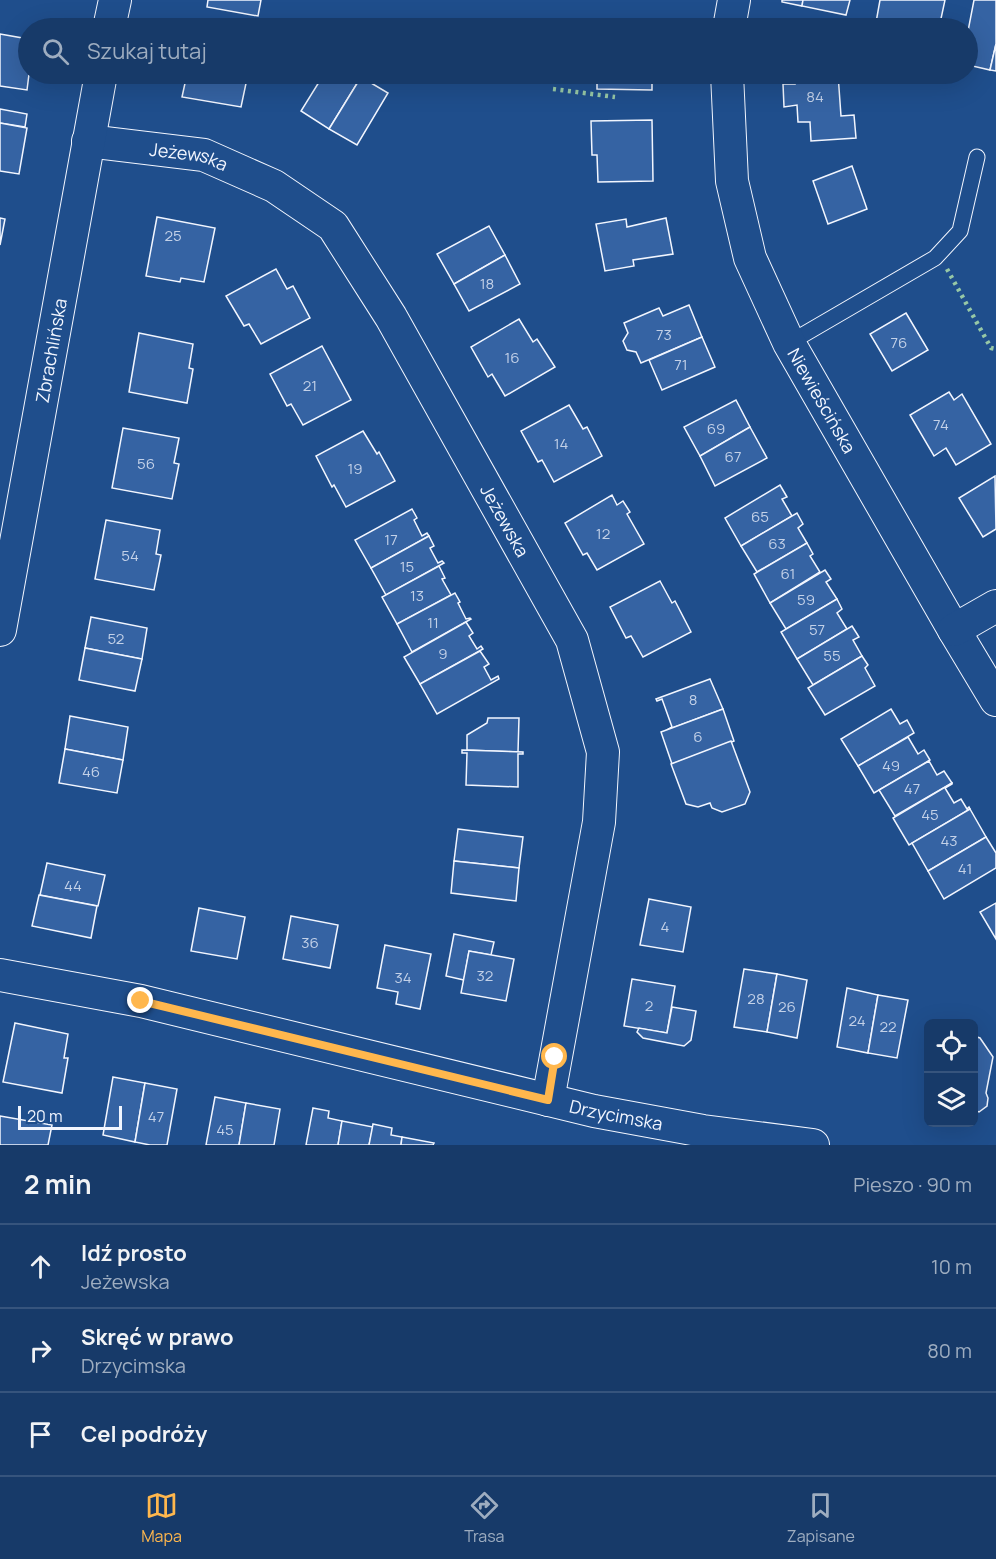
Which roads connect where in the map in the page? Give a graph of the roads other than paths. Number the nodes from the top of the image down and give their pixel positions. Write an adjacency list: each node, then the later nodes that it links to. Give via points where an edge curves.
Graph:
1 (734, 0): 2 (street)
2 (731, 18)
3 (99, 84): 5 (street, Zbrachlińska)
4 (727, 84): 7 (street, Niewieścińska, via 732,181 750,258)
5 (88, 141): 9 (street, Zbrachlińska); 13 (street, Jeżewska, via 204,155 274,186 333,226 391,317 572,640 603,752 599,822)
6 (977, 157): 7 (lane, via 960,231 935,258)
7 (789, 343): 10 (street, Niewieścińska)
8 (996, 606): 10 (street)
9 (0, 630)
10 (954, 630): 11 (street, Niewieścińska)
11 (996, 700)
12 (0, 975): 13 (street, Drzycimska, via 141,1001)
13 (548, 1100): 14 (street, Drzycimska, via 703,1131)
14 (813, 1145)

